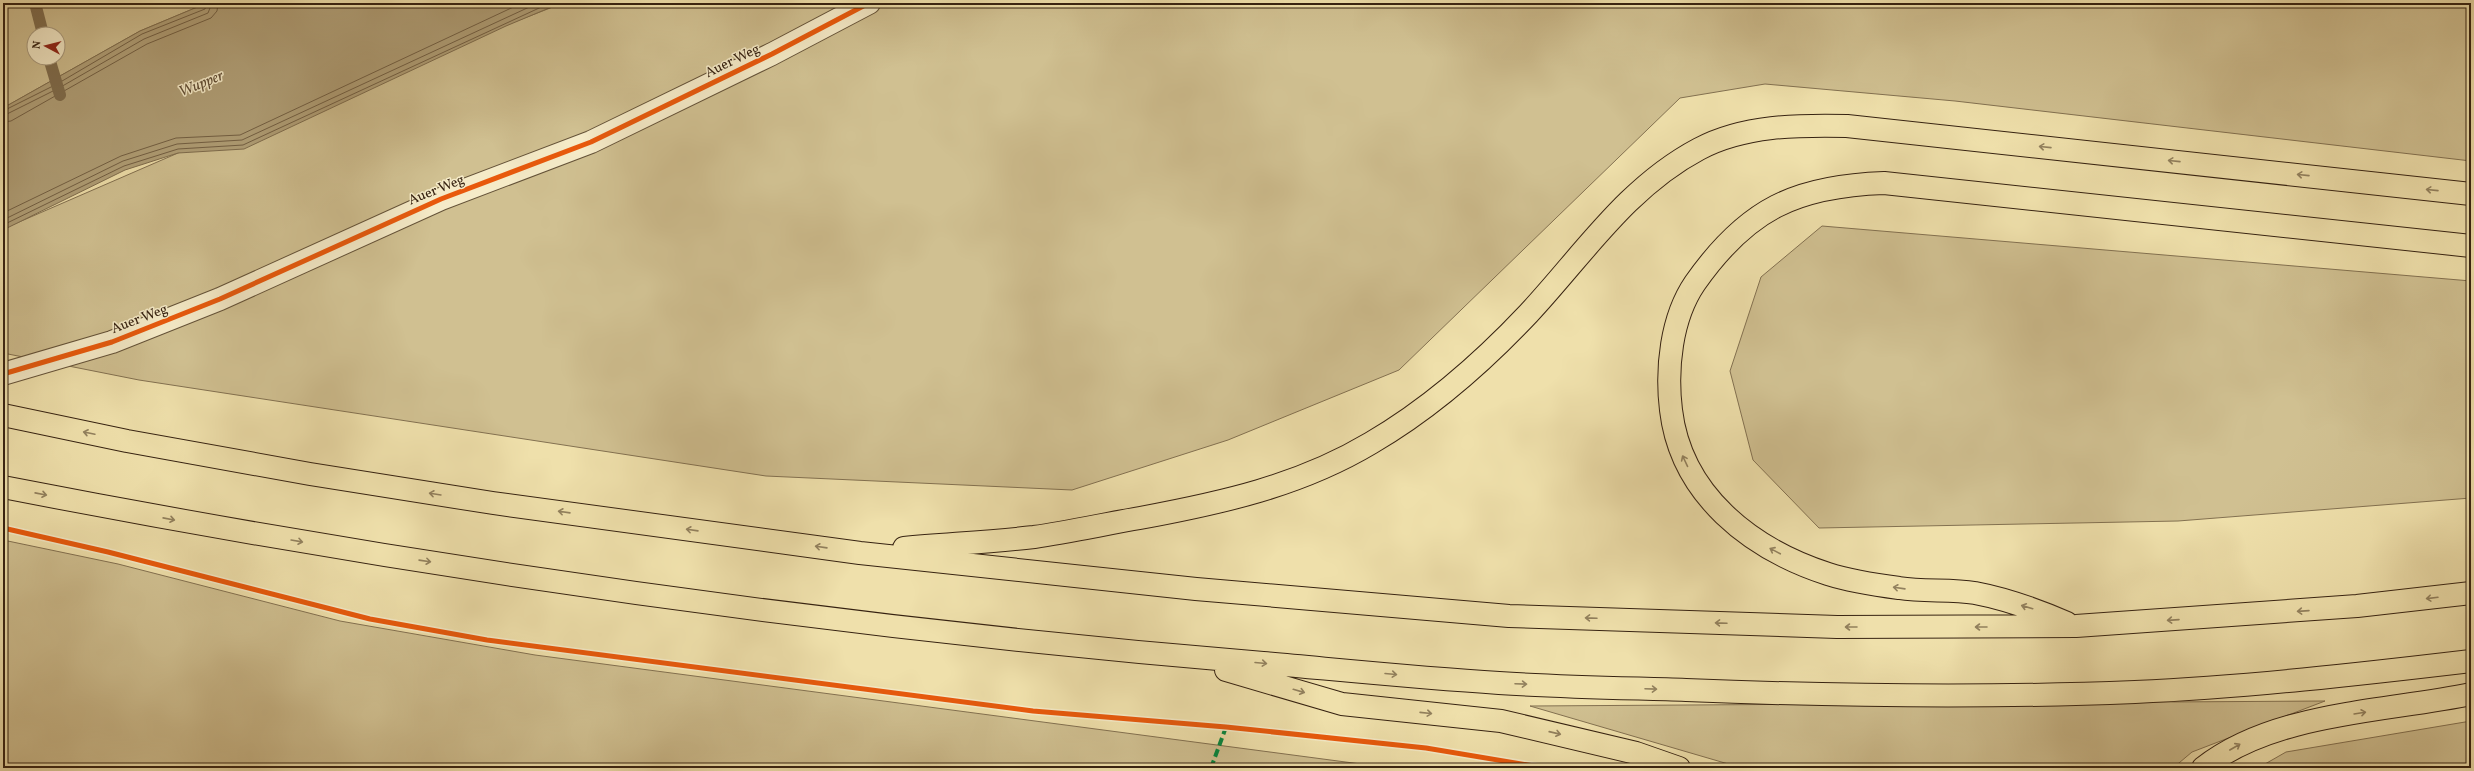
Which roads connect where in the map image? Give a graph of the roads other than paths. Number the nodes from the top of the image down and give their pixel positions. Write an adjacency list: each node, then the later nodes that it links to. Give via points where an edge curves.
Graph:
1 (869, 3): 4 (street, Auer Weg, via 772,54 590,142 441,199 220,299 112,342)
2 (2471, 194): 7 (highway, one-way to 7, via 1847,126 1773,128 1736,135 1700,149 1638,192 1612,217 1531,311 1479,365 1427,408 1369,445 1300,479 1235,499 1035,536)
3 (2471, 246): 9 (highway, one-way to 3, via 2031,607 1974,593 1900,588 1830,575 1792,560 1755,541 1718,510 1698,483 1682,452 1675,435 1669,391 1673,339 1683,308 1694,284 1725,246 1754,219 1792,199 1814,191 1841,186 1884,183)
4 (3, 374)
5 (3, 416): 7 (highway, one-way to 5, via 493,503 127,441)
6 (3, 487): 10 (highway, one-way to 10, via 174,520 397,557 821,617 1093,649)
7 (860, 552): 9 (highway, one-way to 7, via 1837,627 1509,616 1196,589)
8 (2471, 593): 9 (highway, one-way to 9, via 2357,606)
9 (2076, 626)
10 (1181, 656): 11 (highway, one-way to 11, via 1503,683 1835,696 1981,696 2141,691 2358,674); 13 (highway, one-way to 13, via 1342,704 1500,721 1636,753)
11 (2471, 661)
12 (2471, 694): 14 (highway, one-way to 12, via 2240,744 2273,732 2317,720)
13 (1679, 768)
14 (2203, 768)

